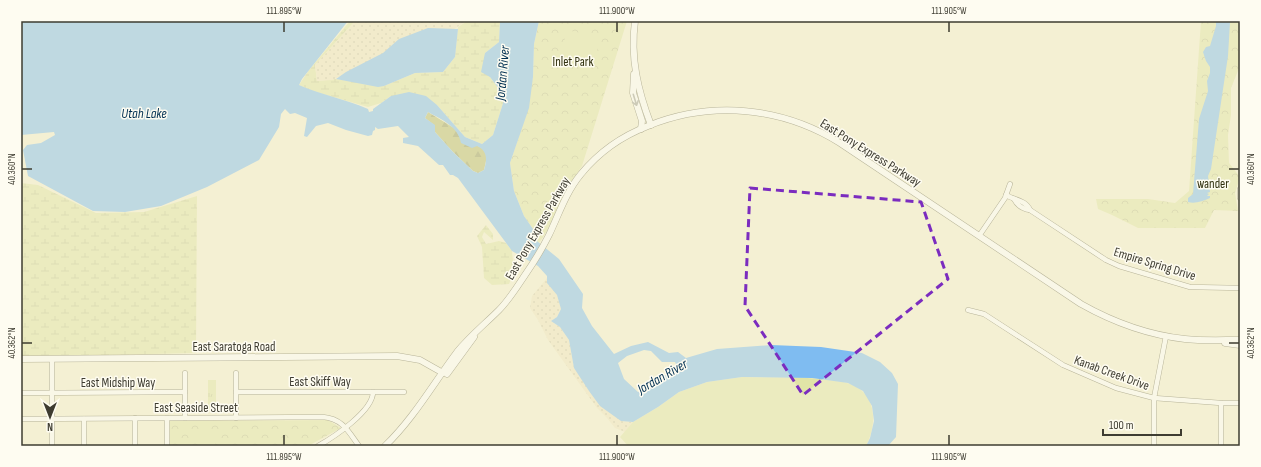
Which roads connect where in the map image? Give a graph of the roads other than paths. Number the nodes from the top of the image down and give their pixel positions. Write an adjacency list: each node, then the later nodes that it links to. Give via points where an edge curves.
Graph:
1 (635, 21): 2 (main road)
2 (635, 68): 3 (main road, via 641,98); 4 (main road, one-way to 4, via 633,93 642,121)
3 (651, 125): 4 (main road, East Pony Express Parkway); 9 (main road, East Pony Express Parkway, via 684,114 722,110 754,112 792,120 840,143)
4 (641, 129): 12 (main road, East Pony Express Parkway, via 608,148 581,174 566,196 531,266 505,303)
5 (1010, 184): 7 (street)
6 (1240, 189): 8 (street)
7 (1006, 195): 9 (street); 10 (street, Empire Spring Drive, via 1119,266 1190,287)
8 (1240, 198)
9 (979, 236): 13 (main road, East Pony Express Parkway, via 1091,310 1123,324)
10 (1240, 288)
11 (968, 310): 28 (street, Kanab Creek Drive, via 984,314 1063,365 1100,382)
12 (480, 328): 21 (main road, East Pony Express Parkway, via 467,340); 31 (main road, East Pony Express Parkway, via 436,390)
13 (1166, 336): 14 (main road, East Pony Express Parkway); 28 (street)
14 (1198, 340): 15 (main road, East Pony Express Parkway); 16 (main road, East Pony Express Parkway)
15 (1240, 340)
16 (1240, 345)
17 (21, 359): 18 (main road, East Saratoga Road)
18 (52, 359): 21 (main road, East Saratoga Road, via 397,356 420,360); 26 (street)
19 (185, 373): 22 (street)
20 (236, 373): 23 (street)
21 (443, 373): 31 (main road, East Pony Express Parkway)
22 (185, 392): 26 (street, East Midship Way); 34 (street)
23 (236, 392): 24 (street, East Skiff Way); 35 (street)
24 (373, 392): 25 (street, East Skiff Way); 39 (street, via 371,402)
25 (404, 392)
26 (52, 393): 27 (street, East Midship Way); 37 (street)
27 (21, 394)
28 (1154, 398): 30 (street, Kanab Creek Drive); 47 (street)
29 (1240, 402): 30 (street, Kanab Creek Drive)
30 (1221, 403): 48 (street)
31 (416, 411): 46 (main road, East Pony Express Parkway)
32 (135, 418): 33 (street, East Seaside Street); 38 (street, East Seaside Street); 42 (street)
33 (167, 418): 34 (street, East Seaside Street); 43 (street)
34 (185, 418): 35 (street, East Seaside Street)
35 (236, 418): 39 (street, East Seaside Street, via 328,418)
36 (21, 419): 37 (street, East Seaside Street)
37 (52, 419): 38 (street, East Seaside Street); 40 (street)
38 (84, 419): 41 (street)
39 (345, 428): 44 (street); 45 (street, East Seaside Street)
40 (52, 446)
41 (84, 446)
42 (135, 446)
43 (167, 446)
44 (318, 446)
45 (359, 446)
46 (386, 446)
47 (1154, 446)
48 (1221, 446)

